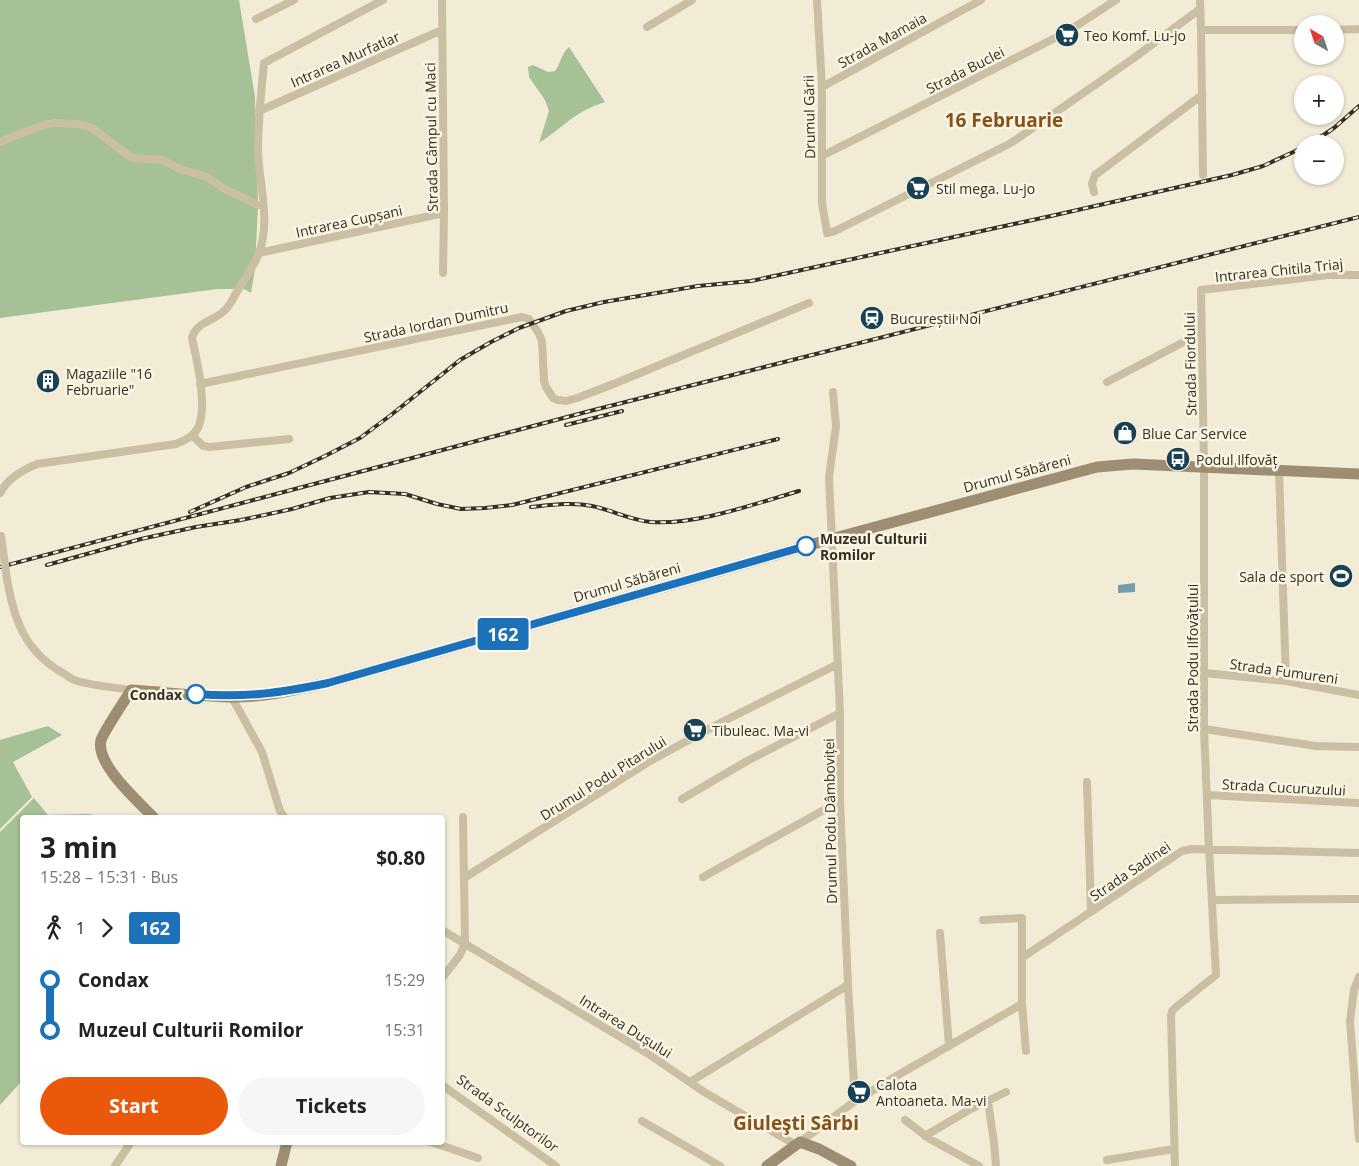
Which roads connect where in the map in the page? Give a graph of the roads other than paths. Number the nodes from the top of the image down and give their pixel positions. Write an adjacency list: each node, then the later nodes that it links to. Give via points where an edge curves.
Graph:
1 (294, 0): 10 (street)
2 (383, 0): 19 (street, via 264,63)
3 (442, 0): 12 (street, Strada Câmpul cu Maci)
4 (692, 0): 11 (street)
5 (817, 0): 17 (street, Drumul Gării)
6 (981, 0): 17 (street, Strada Mamaia)
7 (1116, 0): 21 (street, Strada Buclei, via 1067,32)
8 (1200, 0): 9 (street)
9 (1200, 9): 13 (street); 21 (street, Drumul Gării, via 1011,143 827,233 822,207)
10 (256, 19)
11 (647, 26)
12 (442, 30): 19 (street, Intrarea Murfatlar); 25 (street, Strada Câmpul cu Maci)
13 (1201, 30): 14 (street); 18 (street)
14 (1294, 30)
15 (1344, 30): 16 (street)
16 (1359, 30)
17 (822, 87): 21 (street, Drumul Gării)
18 (1202, 95): 22 (street); 23 (street, via 1095,175)
19 (259, 111): 24 (street, via 258,152)
20 (0, 142): 24 (street, via 40,126 78,124 92,128 132,158 154,158 202,174 225,189)
21 (822, 156)
22 (1203, 175)
23 (1094, 192)
24 (263, 205): 26 (street, via 263,240)
25 (444, 213): 26 (street, Intrarea Cupșani); 27 (street, Strada Câmpul cu Maci)
26 (259, 253): 33 (street, via 227,308 194,333 192,338)
27 (443, 273)
28 (1359, 275): 29 (street, Intrarea Chitila Triaj, via 1328,275)
29 (1201, 290): 31 (street, Strada Fiordului)
30 (809, 303): 33 (street, Strada Iordan Dumitru, via 566,401 553,398 546,387 541,336 529,319 522,317)
31 (1201, 333): 32 (street); 37 (street, Strada Fiordului)
32 (1107, 382)
33 (200, 384): 35 (street, via 202,415)
34 (833, 392): 43 (street, via 836,426 829,477)
35 (192, 436): 36 (street, via 210,448); 40 (street, via 176,444 38,464 16,475)
36 (289, 438)
37 (1204, 466): 38 (main road, Drumul Săbăreni); 43 (main road, Drumul Săbăreni, via 1133,464 1097,467); 45 (street, Strada Podu Ilfovățului)
38 (1279, 470): 39 (main road, Drumul Săbăreni); 46 (street)
39 (1359, 474)
40 (0, 493)
41 (0, 532): 42 (street, Drumul Săbăreni)
42 (1, 536): 47 (street, Drumul Săbăreni, bridge, via 12,608 34,651 50,666 74,679)
43 (831, 540): 44 (street, Drumul Podu Dâmboviței); 49 (main road, Drumul Săbăreni, via 328,683 287,692)
44 (838, 664): 50 (street, Drumul Podu Dâmboviței); 64 (street, Drumul Podu Pitarului, via 650,761)
45 (1205, 673): 46 (street, Strada Fumureni); 51 (street, Strada Podu Ilfovățului)
46 (1286, 681): 48 (street, Strada Fumureni)
47 (131, 690): 49 (main road, Drumul Săbăreni); 58 (main road, via 101,740 100,752 108,769)
48 (1359, 695)
49 (229, 697): 59 (street, via 262,752)
50 (840, 713): 55 (street); 56 (street, Drumul Podu Dâmboviței)
51 (1204, 729): 52 (street, via 1316,746); 54 (street, Strada Podu Ilfovățului)
52 (1359, 747)
53 (1087, 782): 67 (street)
54 (1208, 795): 57 (street, Strada Cucuruzului); 61 (street, Strada Podu Ilfovățului)
55 (682, 799)
56 (840, 801): 63 (street); 75 (street, Drumul Podu Dâmboviței)
57 (1359, 803)
58 (151, 815)
59 (283, 815)
60 (463, 817): 64 (street)
61 (1208, 849): 62 (street, Strada Sadinei); 66 (street, Strada Podu Ilfovățului); 67 (street, Strada Sadinei, via 1182,851)
62 (1359, 853)
63 (703, 877)
64 (464, 878): 71 (street)
65 (1359, 899): 66 (street)
66 (1212, 900): 92 (street, Strada Podu Ilfovățului, via 1216,975 1172,1010 1171,1016)
67 (1091, 912): 72 (street, Strada Sadinei)
68 (983, 920): 72 (street, via 1022,918)
69 (445, 932): 71 (street, Intrarea Dușului)
70 (940, 933): 77 (street)
71 (465, 943): 73 (street); 79 (street, Intrarea Dușului, via 648,1053)
72 (1023, 956): 76 (street)
73 (445, 974)
74 (1359, 977): 87 (street, via 1350,1020)
75 (848, 985): 79 (street); 82 (street, Drumul Podu Dâmboviței)
76 (1022, 1004): 77 (street); 78 (street)
77 (949, 1046): 82 (street)
78 (1026, 1051)
79 (690, 1082): 88 (street, Intrarea Dușului)
80 (445, 1087): 97 (street, Strada Sculptorilor)
81 (1006, 1092): 83 (street)
82 (855, 1102): 88 (street)
83 (988, 1102): 86 (street); 102 (street)
84 (905, 1120): 86 (street)
85 (642, 1121): 98 (street)
86 (925, 1136): 101 (street)
87 (1359, 1139)
88 (798, 1144): 99 (main road); 100 (main road, via 825,1152)
89 (129, 1145): 95 (street)
90 (286, 1145): 96 (main road)
91 (440, 1145): 93 (street)
92 (1174, 1149): 94 (street); 103 (street)
93 (478, 1158)
94 (1107, 1160)
95 (115, 1166)
96 (281, 1166)
97 (556, 1166)
98 (720, 1166)
99 (767, 1166)
100 (851, 1166)
101 (979, 1166)
102 (996, 1166)
103 (1174, 1166)

